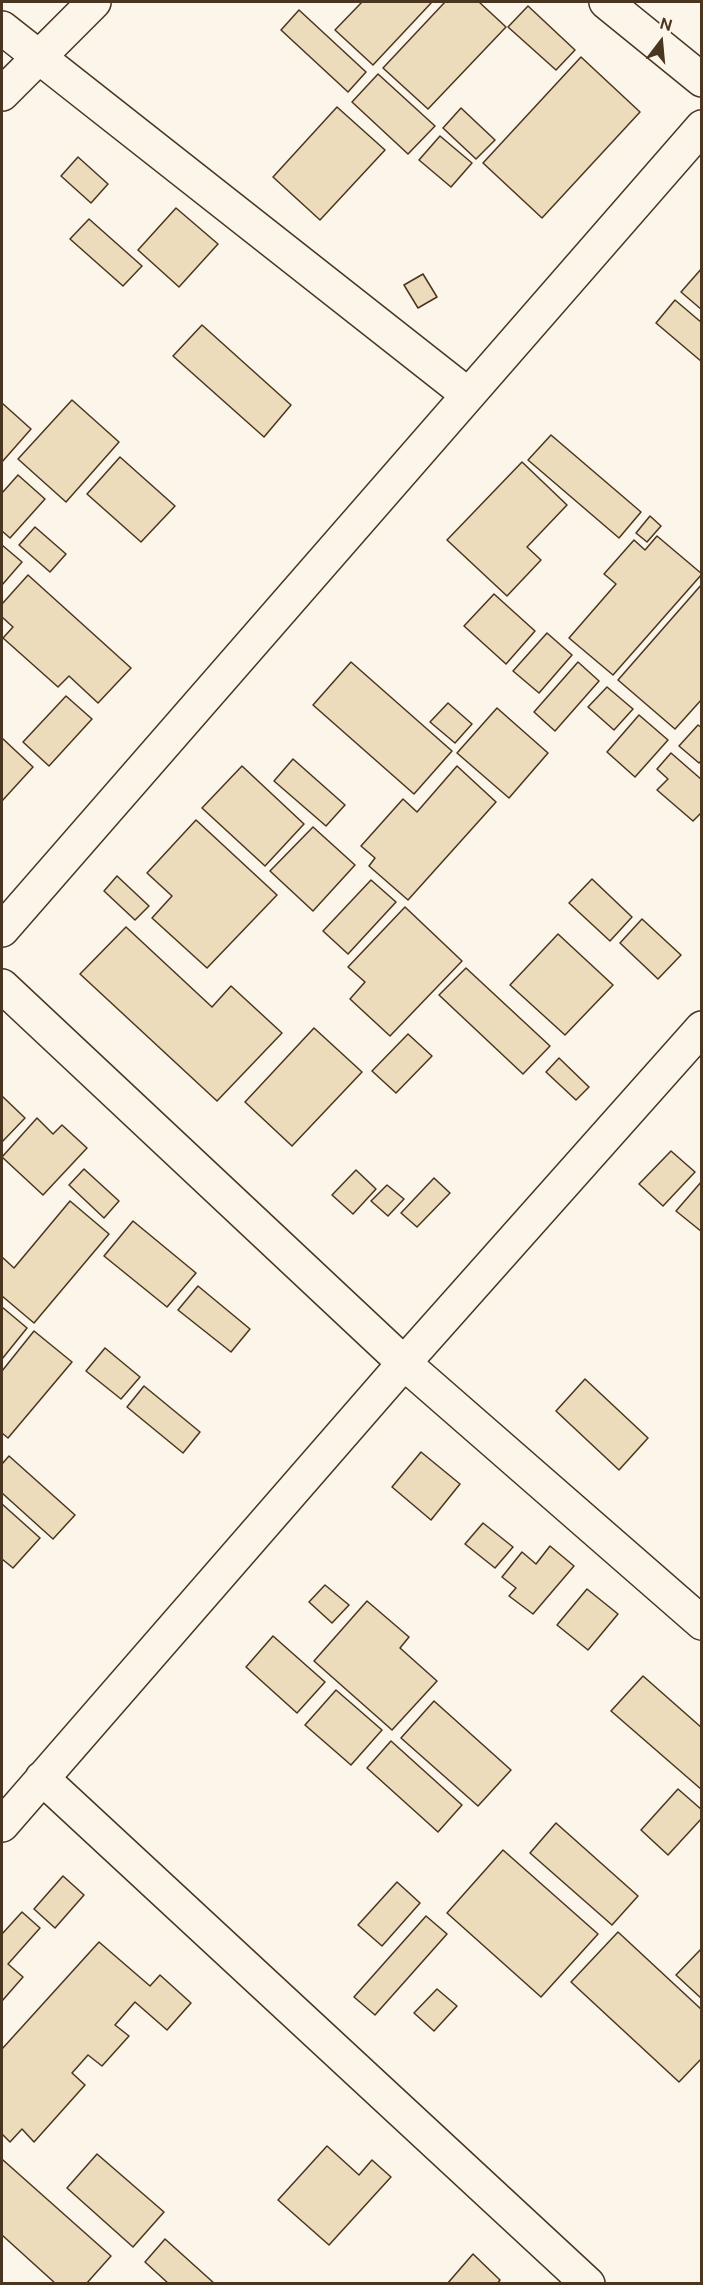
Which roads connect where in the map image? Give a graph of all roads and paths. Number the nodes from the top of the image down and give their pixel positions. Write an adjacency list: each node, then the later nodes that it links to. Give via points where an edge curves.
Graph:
1 (94, 2): 4 (street)
2 (606, 2): 5 (street)
3 (2, 27): 4 (street)
4 (38, 56): 6 (street); 8 (street)
5 (702, 80)
6 (2, 94)
7 (702, 128): 8 (street)
8 (467, 394): 9 (street)
9 (2, 930)
10 (2, 986): 12 (street)
11 (702, 1028): 12 (street)
12 (404, 1363): 13 (street); 14 (street)
13 (702, 1623)
14 (42, 1778): 15 (street); 16 (street)
15 (2, 1825)
16 (588, 2283)

